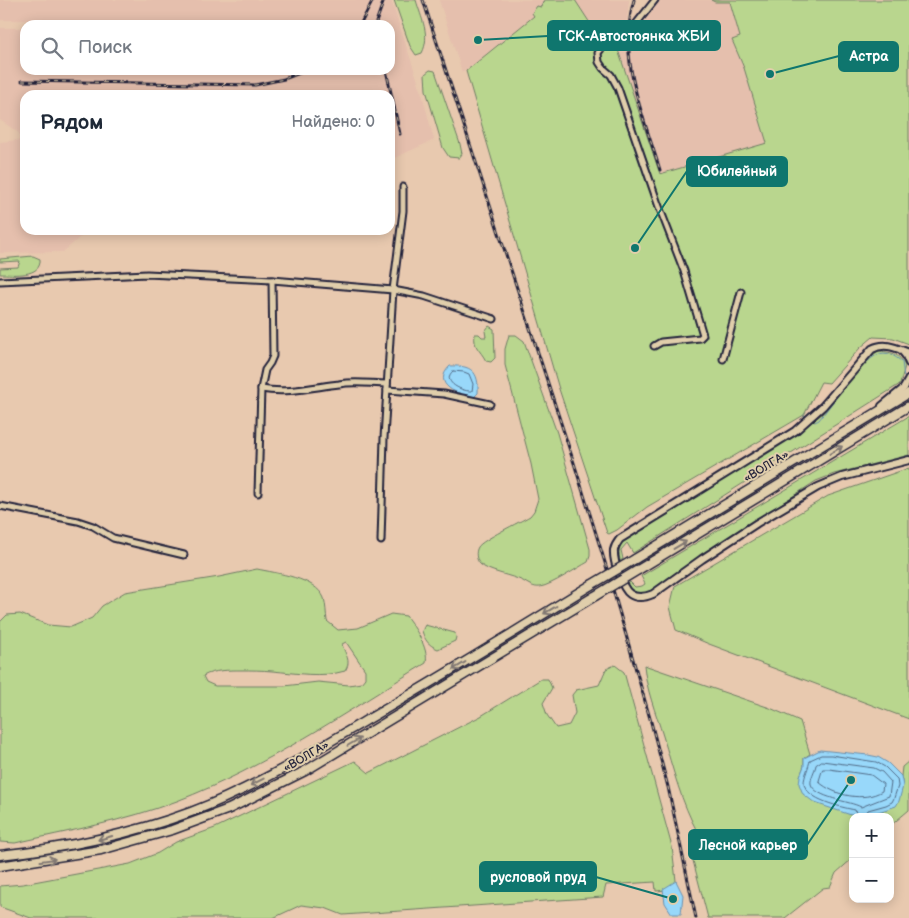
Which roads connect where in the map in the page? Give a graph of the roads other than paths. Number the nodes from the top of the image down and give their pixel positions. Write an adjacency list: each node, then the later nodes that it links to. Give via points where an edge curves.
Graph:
1 (655, 0): 8 (street, via 632,29 604,45 598,53 599,62 618,88 684,271 703,334 700,338 661,342)
2 (403, 187): 5 (street)
3 (272, 280): 4 (street, via 146,274); 5 (street); 15 (street, via 272,356)
4 (0, 281)
5 (393, 290): 7 (street, via 432,298); 14 (street)
6 (741, 292): 11 (street)
7 (494, 319)
8 (654, 346)
9 (896, 348): 10 (main road); 12 (main road); 22 (main road, via 884,345 872,349 823,406 795,431 620,539 614,552 623,585 628,593 635,596 653,594 702,559 818,487 842,477)
10 (909, 353)
11 (723, 359)
12 (909, 363)
13 (909, 379): 21 (main road, via 899,393)
14 (387, 387): 15 (street, via 339,384 287,391); 17 (street); 25 (street)
15 (260, 389): 23 (street)
16 (909, 393): 21 (highway, «ВОЛГА»)
17 (490, 404)
18 (909, 406): 20 (highway, «ВОЛГА»)
19 (909, 410): 20 (main road)
20 (889, 418): 28 (highway, «ВОЛГА», one-way to 20, bridge, via 101,850 172,830 229,809 304,771)
21 (863, 420): 27 (highway, «ВОЛГА», one-way to 27, bridge, via 313,752 242,790 192,812 97,840)
22 (909, 460)
23 (258, 493)
24 (0, 506): 26 (street, via 78,521 113,538)
25 (381, 541)
26 (184, 555)
27 (0, 855)
28 (0, 866)

